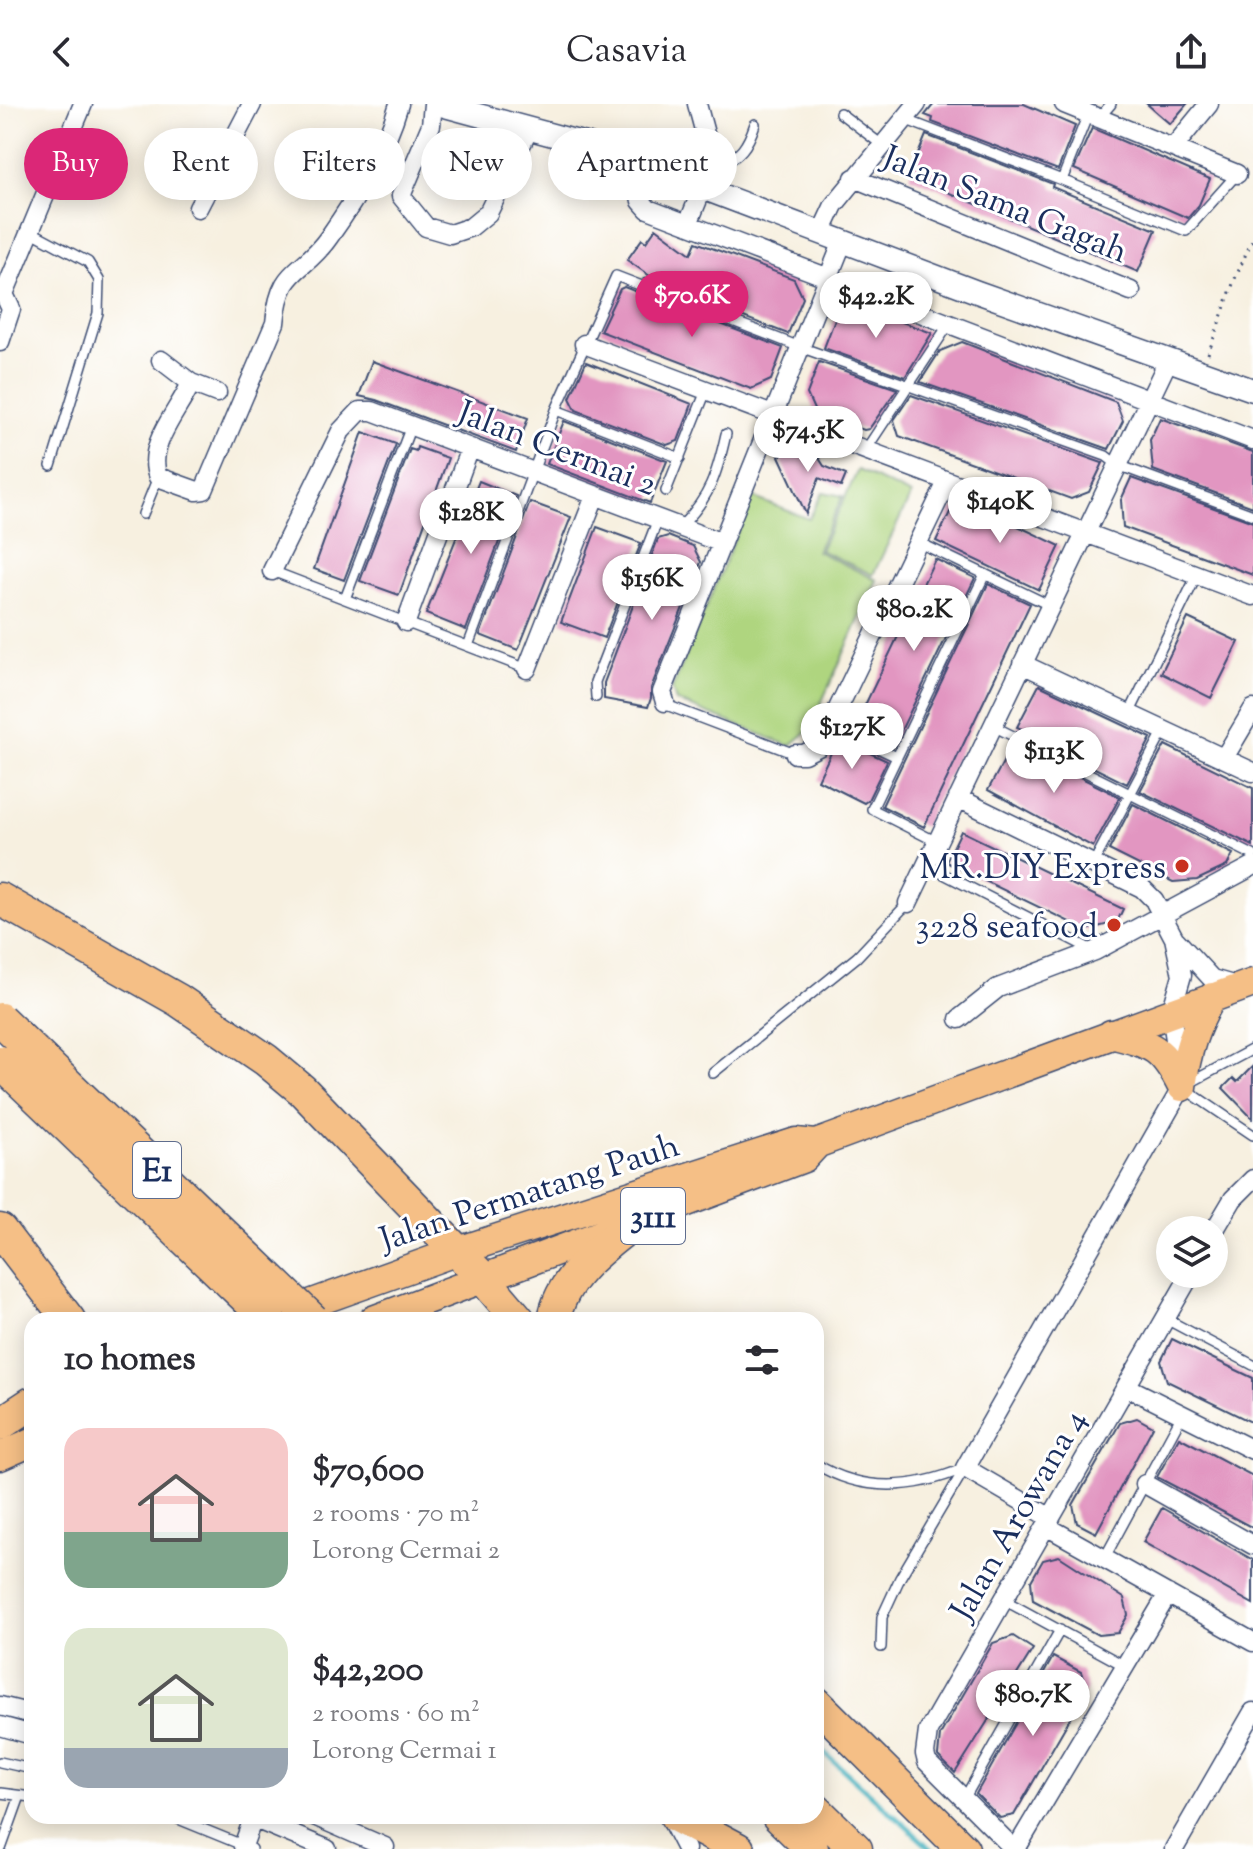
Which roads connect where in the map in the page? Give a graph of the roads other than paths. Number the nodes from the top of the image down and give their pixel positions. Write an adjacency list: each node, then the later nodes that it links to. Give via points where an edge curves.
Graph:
1 (83, 104): 29 (street)
2 (252, 104): 27 (street)
3 (399, 104): 57 (street, via 391,134 329,238 285,281 275,323 208,484 197,491)
4 (439, 104): 13 (street); 14 (street)
5 (697, 104): 15 (street)
6 (917, 104): 11 (street)
7 (1064, 104): 9 (street)
8 (1209, 104): 17 (street)
9 (1099, 112): 17 (street); 22 (lane)
10 (840, 113): 16 (lane)
11 (904, 119): 16 (street); 22 (lane)
12 (755, 124): 19 (lane)
13 (430, 128)
14 (525, 128)
15 (703, 128)
16 (882, 145): 21 (street)
17 (1173, 148): 20 (street)
18 (421, 149): 23 (street, via 401,196 426,227 450,234 471,227)
19 (737, 157)
20 (1237, 174): 22 (lane, via 1186,231)
21 (854, 178): 30 (street); 33 (street, Jalan Sama Gagah)
22 (1062, 180)
23 (494, 200)
24 (641, 200): 28 (street, via 648,209)
25 (702, 200): 28 (street)
26 (736, 200): 30 (street)
27 (198, 208)
28 (688, 224): 32 (street)
29 (30, 231): 35 (street, via 4,294 11,309); 55 (lane, via 88,262 99,280 98,313)
30 (821, 233): 31 (street)
31 (843, 241): 32 (street); 39 (street)
32 (828, 277): 34 (street); 37 (street)
33 (1131, 291)
34 (949, 323): 41 (lane); 45 (street)
35 (0, 342)
36 (584, 344): 37 (lane, via 616,276); 43 (street); 46 (lane)
37 (800, 347): 41 (lane); 47 (street)
38 (161, 360): 40 (street)
39 (1168, 361): 42 (street); 45 (street)
40 (191, 383): 44 (street); 57 (street, via 155,452)
41 (909, 386): 52 (lane); 54 (lane, via 1106,456)
42 (1253, 390)
43 (706, 391): 47 (street); 53 (lane)
44 (217, 393)
45 (1150, 400): 50 (street); 54 (street)
46 (556, 410): 53 (lane); 56 (lane)
47 (772, 417): 52 (street); 67 (street)
48 (411, 426): 51 (street, Jalan Cermai 2); 68 (street, Jalan Cermai 2, via 360,411 341,431); 72 (lane)
49 (726, 434): 64 (lane, via 716,476 698,509)
50 (1253, 440)
51 (470, 448): 56 (street, Jalan Cermai 2); 74 (street)
52 (865, 451): 58 (street)
53 (680, 458): 59 (lane)
54 (1118, 465): 62 (lane); 65 (street)
55 (51, 466)
56 (533, 472): 60 (street, Jalan Cermai 2); 75 (lane)
57 (158, 477): 61 (lane)
58 (947, 482): 65 (street); 66 (street)
59 (666, 491)
60 (595, 496): 63 (street, Jalan Cermai 2); 77 (street)
61 (143, 514)
62 (1253, 515)
63 (658, 519): 64 (street, Jalan Cermai 2); 78 (lane, via 595,682)
64 (680, 527): 67 (street, Jalan Cermai 2)
65 (1086, 534): 70 (street); 73 (street)
66 (918, 542): 69 (lane); 82 (street)
67 (722, 543): 79 (street, via 662,692)
68 (272, 571): 72 (lane)
69 (985, 574): 73 (lane); 86 (lane)
70 (1197, 575): 71 (street); 81 (lane)
71 (1253, 596)
72 (345, 599): 74 (lane)
73 (1051, 606): 76 (street)
74 (406, 622): 75 (lane)
75 (468, 646): 77 (lane)
76 (1022, 664): 81 (street); 83 (street)
77 (527, 669)
78 (596, 697)
79 (665, 702): 85 (lane)
80 (1253, 709): 87 (street)
81 (1129, 714): 84 (street)
82 (829, 725): 85 (street, via 820,746); 86 (lane)
83 (993, 726): 89 (lane); 90 (street)
84 (1164, 730): 87 (street); 89 (lane)
85 (795, 754)
86 (897, 757): 91 (lane, via 872,809)
87 (1224, 758): 88 (street)
88 (1253, 772)
89 (1130, 794): 92 (lane); 93 (lane)
90 (958, 798): 91 (street); 93 (street)
91 (937, 842): 94 (street)
92 (1253, 855)
93 (1093, 864): 98 (street, via 1142,888)
94 (926, 865): 97 (street); 100 (lane)
95 (1253, 866): 98 (street)
96 (0, 899): 117 (highway, via 178,1000 266,1060 302,1090)
97 (908, 903): 109 (lane, via 857,957)
98 (1164, 916): 99 (street); 100 (street)
99 (1174, 938): 101 (street, via 1212,979); 103 (street, via 1182,975)
100 (1095, 951): 105 (street, via 998,988)
101 (1247, 985): 102 (main road, Jalan Permatang Pauh / 3111)
102 (1212, 997): 103 (main road, Jalan Permatang Pauh / 3111); 110 (main road, via 1186,1051)
103 (1171, 1013): 106 (main road, Jalan Permatang Pauh / 3111); 110 (street)
104 (0, 1019): 123 (highway, E1, bridge)
105 (959, 1019)
106 (1111, 1034): 110 (main road, via 1156,1049); 112 (main road, Jalan Permatang Pauh / 3111)
107 (1253, 1049): 110 (lane)
108 (0, 1062): 121 (highway, E1, bridge)
109 (713, 1073)
110 (1182, 1087): 111 (lane); 137 (street)
111 (1253, 1135)
112 (816, 1144): 115 (main road, Jalan Permatang Pauh / 3111, via 804,1158); 117 (main road, Jalan Permatang Pauh / 3111, via 796,1142)
113 (1253, 1179): 114 (street)
114 (1223, 1216)
115 (632, 1224): 118 (main road, Jalan Permatang Pauh / 3111); 126 (highway, via 577,1274)
116 (0, 1230): 120 (highway)
117 (458, 1251): 118 (highway); 122 (main road, Jalan Permatang Pauh / 3111)
118 (484, 1279): 124 (main road, Jalan Permatang Pauh / 3111); 125 (highway)
119 (1183, 1288): 127 (street)
120 (59, 1312)
121 (259, 1312)
122 (289, 1312)
123 (305, 1312)
124 (395, 1312)
125 (512, 1312)
126 (556, 1312)
127 (1166, 1319): 128 (lane); 129 (street, Jalan Arowana 4)
128 (1253, 1365)
129 (1127, 1387): 131 (street); 140 (street, Jalan Arowana 4)
130 (24, 1408): 133 (highway)
131 (1182, 1415): 135 (street); 139 (lane)
132 (24, 1416): 133 (main road)
133 (0, 1425)
134 (24, 1446): 136 (main road)
135 (1253, 1450)
136 (0, 1456)
137 (965, 1468): 138 (lane, via 896,1487 837,1477); 140 (street); 147 (lane, via 900,1578 882,1617)
138 (824, 1469)
139 (1145, 1484): 141 (street); 142 (lane)
140 (1049, 1522): 142 (street); 144 (street, Jalan Arowana 4)
141 (1253, 1545)
142 (1104, 1559): 143 (street)
143 (1168, 1594): 146 (street); 148 (street)
144 (1004, 1600): 145 (lane); 160 (street, Jalan Arowana 4, via 928,1731 927,1762)
145 (1060, 1630): 148 (lane); 160 (lane)
146 (1253, 1642)
147 (881, 1647)
148 (1125, 1666): 178 (street)
149 (0, 1706): 151 (street)
150 (824, 1711): 177 (highway)
151 (24, 1712)
152 (1253, 1712): 179 (street)
153 (0, 1726): 154 (street)
154 (24, 1733)
155 (0, 1762): 156 (lane)
156 (24, 1767)
157 (0, 1793): 158 (lane)
158 (20, 1796): 159 (lane); 171 (lane)
159 (24, 1796)
160 (964, 1799): 178 (street, Jalan Arowana 4)
161 (824, 1818): 176 (highway)
162 (191, 1824): 169 (lane)
163 (251, 1824): 169 (street)
164 (268, 1824): 172 (street)
165 (332, 1824): 170 (street)
166 (672, 1824): 173 (street)
167 (691, 1824): 174 (highway)
168 (786, 1824): 175 (highway)
169 (248, 1847)
170 (385, 1847)
171 (1, 1849)
172 (327, 1849)
173 (686, 1849)
174 (738, 1849)
175 (812, 1849)
176 (856, 1849)
177 (963, 1849)
178 (1015, 1849)
179 (1174, 1849)

